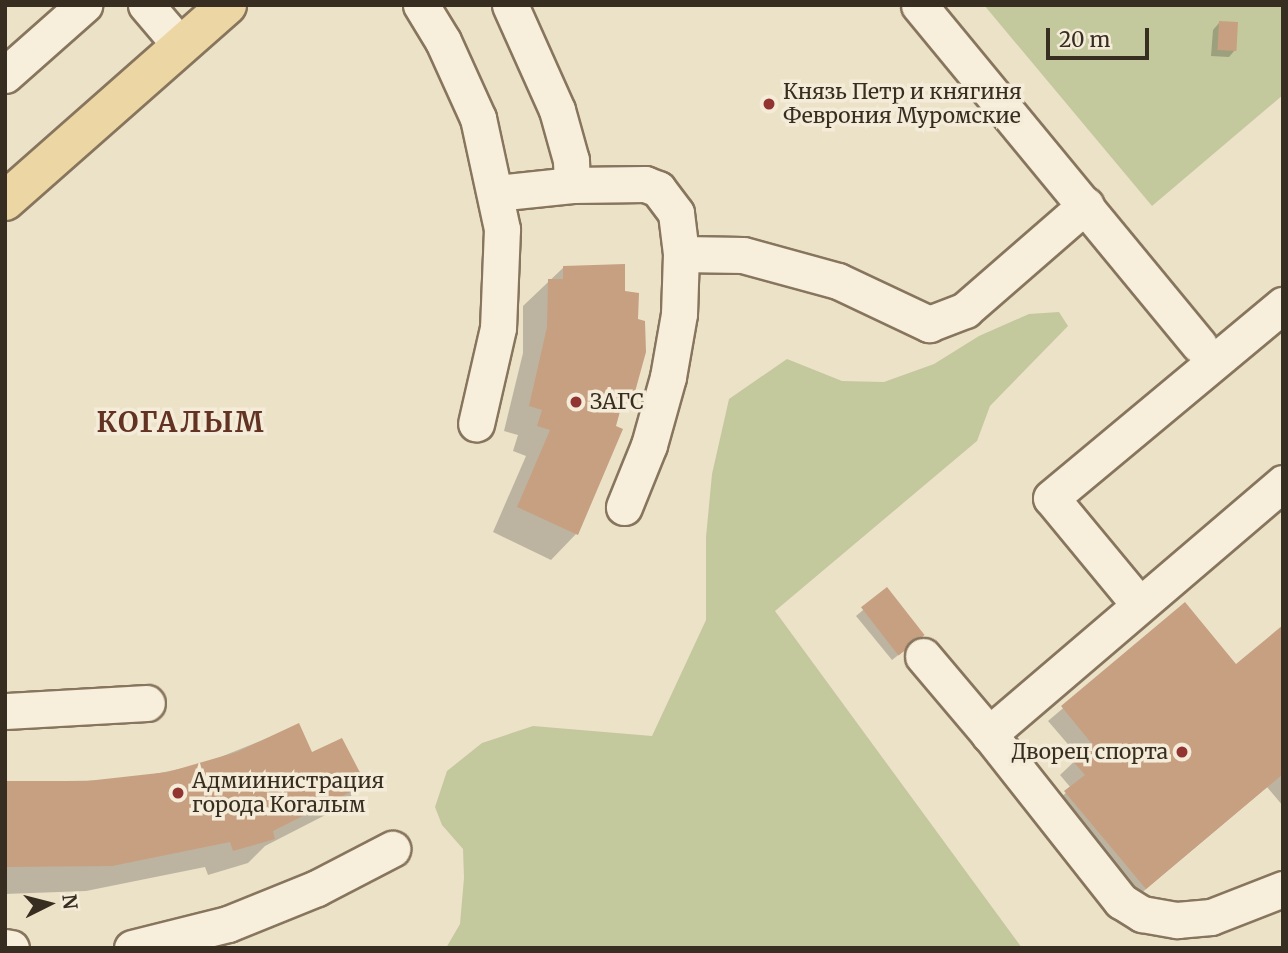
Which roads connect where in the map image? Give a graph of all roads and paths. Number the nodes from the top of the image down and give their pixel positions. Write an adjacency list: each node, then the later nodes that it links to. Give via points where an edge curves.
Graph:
1 (85, 5): 8 (street)
2 (146, 5): 7 (street)
3 (227, 5): 7 (main road)
4 (421, 5): 10 (street, via 463,80)
5 (510, 5): 9 (street, via 557,110 571,160)
6 (919, 5): 12 (street)
7 (181, 46): 11 (main road)
8 (9, 65)
9 (572, 185): 10 (street); 13 (street, via 645,184 657,189 676,213)
10 (496, 193): 16 (street, via 503,272 498,328)
11 (5, 201)
12 (1086, 205): 13 (street, via 965,310 929,324 838,281 743,255); 15 (street)
13 (681, 254): 18 (street, via 679,313 668,377 649,445)
14 (1283, 305): 19 (street, via 1051,498)
15 (1199, 345)
16 (476, 424)
17 (1283, 483): 19 (street)
18 (624, 507)
19 (1138, 603): 23 (street)
20 (923, 656): 23 (street)
21 (147, 703): 22 (street)
22 (5, 711)
23 (989, 734): 25 (street, via 1121,901 1142,914 1177,920 1211,917)
24 (392, 849): 28 (street, via 317,888 228,924)
25 (1283, 889)
26 (5, 947): 27 (street)
27 (11, 948)
28 (132, 948)

